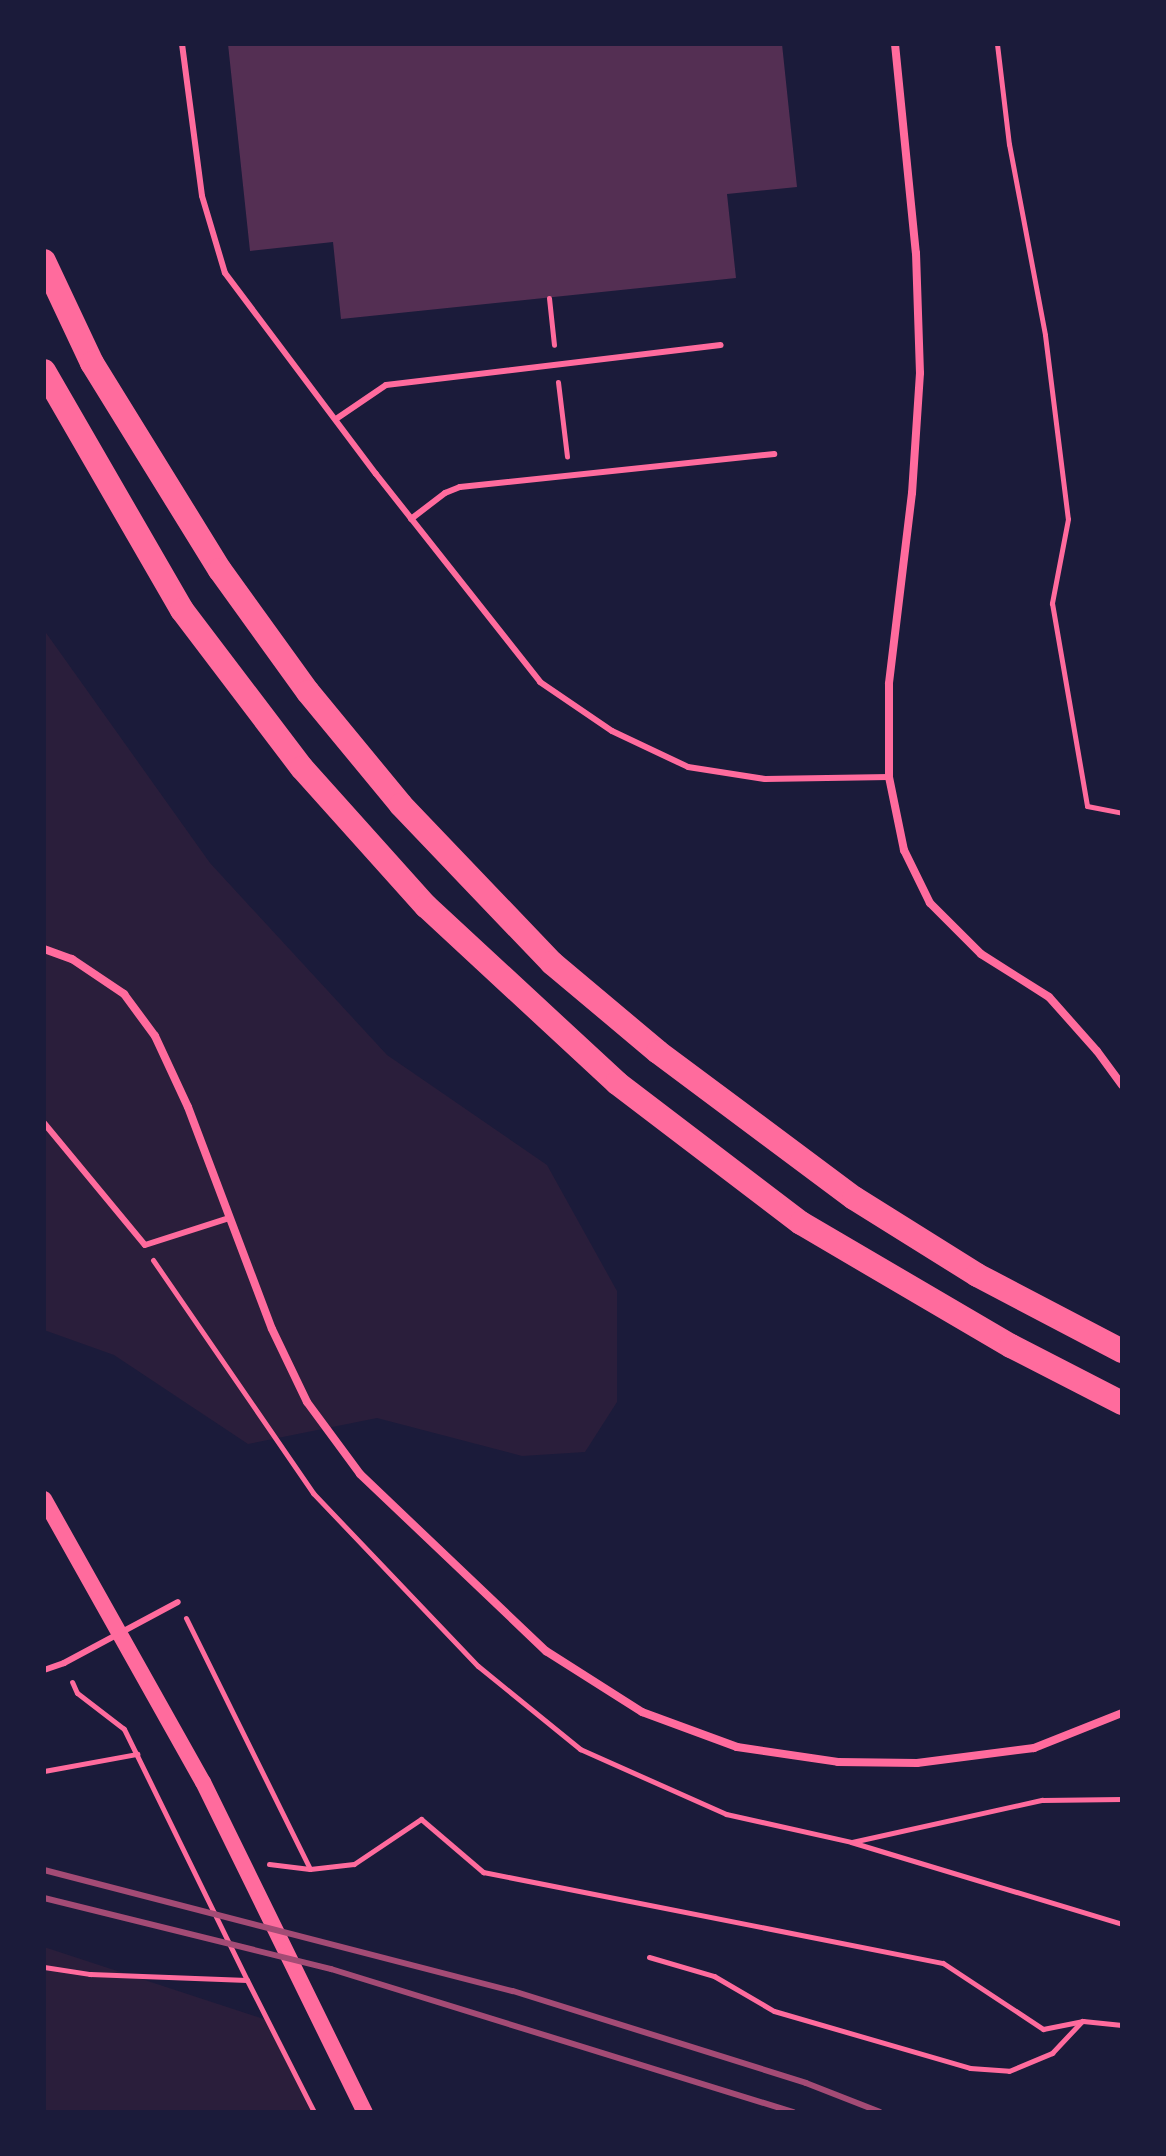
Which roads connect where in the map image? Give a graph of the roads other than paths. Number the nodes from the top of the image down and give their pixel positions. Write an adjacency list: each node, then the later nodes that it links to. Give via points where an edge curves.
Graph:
1 (182, 44): 6 (lane, via 202,196 225,273)
2 (895, 44): 9 (street, via 916,253 920,373 889,684)
3 (44, 261): 14 (highway, via 92,363 220,570 308,692 401,805 552,963 658,1052 854,1198 977,1275)
4 (721, 345): 6 (lane, via 386,385)
5 (44, 371): 15 (highway, via 182,610 302,768 426,906 617,1083 801,1223 1011,1346)
6 (336, 419): 8 (lane)
7 (774, 454): 8 (lane, via 460,487)
8 (411, 519): 9 (lane, via 540,682 612,731 688,767 765,779)
9 (889, 777): 11 (street, via 904,850 930,903 981,954 1049,997)
10 (44, 949): 13 (street, via 72,959 124,994 155,1036)
11 (1122, 1085)
12 (44, 1123): 13 (lane, via 145,1245)
13 (229, 1218): 20 (street, via 307,1402 360,1474 546,1651 642,1712 737,1747 838,1762 917,1763 1034,1748)
14 (1122, 1351)
15 (1122, 1403)
16 (44, 1499): 18 (main road)
17 (178, 1602): 18 (lane)
18 (119, 1633): 19 (lane); 21 (main road, via 244,1862)
19 (44, 1670)
20 (1122, 1713)
21 (365, 2112)

